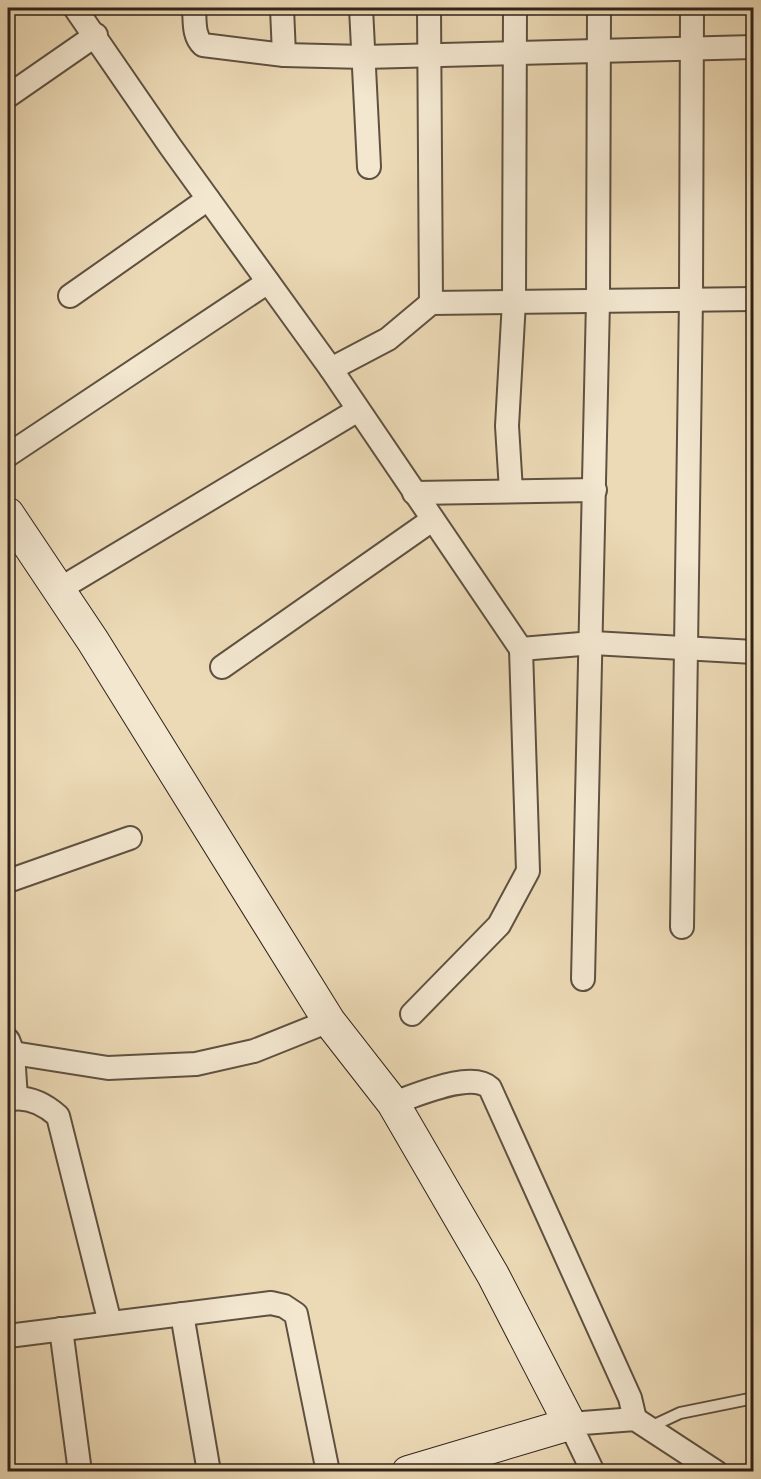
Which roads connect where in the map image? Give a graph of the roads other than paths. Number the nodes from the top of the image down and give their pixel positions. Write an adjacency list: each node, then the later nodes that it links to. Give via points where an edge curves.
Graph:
1 (75, 8): 9 (street)
2 (194, 8): 14 (street, via 195,29 203,45)
3 (282, 8): 14 (street)
4 (361, 8): 16 (street)
5 (429, 8): 15 (street)
6 (515, 8): 12 (street)
7 (599, 8): 13 (street)
8 (692, 8): 11 (street)
9 (96, 35): 17 (street); 19 (street)
10 (753, 47): 11 (street)
11 (691, 49): 13 (street); 22 (street)
12 (515, 52): 13 (street); 15 (street); 24 (street)
13 (598, 52): 25 (street)
14 (284, 55): 16 (street)
15 (430, 56): 16 (street); 26 (street)
16 (364, 57): 18 (street)
17 (8, 96)
18 (369, 167)
19 (208, 199): 20 (street); 21 (street)
20 (267, 282): 27 (street); 29 (street)
21 (70, 296)
22 (691, 298): 23 (street); 25 (street); 38 (street)
23 (753, 299)
24 (514, 301): 25 (street); 26 (street); 31 (street, via 507,426)
25 (598, 301): 30 (street)
26 (431, 303): 27 (street, via 388,339)
27 (331, 369): 28 (street)
28 (358, 410): 32 (street); 35 (street)
29 (8, 455)
30 (595, 490): 31 (street); 36 (street)
31 (511, 491): 32 (street)
32 (414, 493): 33 (street)
33 (432, 520): 37 (street); 40 (street)
34 (11, 528): 35 (main road)
35 (58, 590): 46 (main road)
36 (592, 643): 37 (street); 38 (street); 44 (street)
37 (521, 649): 45 (street, via 528,871 499,925)
38 (686, 649): 39 (street); 43 (street)
39 (753, 652)
40 (222, 667)
41 (130, 838): 42 (street)
42 (8, 881)
43 (682, 927)
44 (584, 979)
45 (412, 1014)
46 (329, 1021): 47 (street, via 254,1051 196,1064 108,1068); 49 (main road)
47 (10, 1046): 48 (street)
48 (12, 1099): 51 (street, via 43,1103 58,1116)
49 (393, 1103): 55 (main road, via 493,1275); 56 (street, via 468,1080 483,1082 489,1088)
50 (182, 1314): 51 (street); 58 (street); 59 (street, via 271,1303 296,1314)
51 (110, 1323): 52 (street)
52 (61, 1329): 53 (street); 57 (street)
53 (8, 1336)
54 (753, 1398): 56 (lane)
55 (570, 1424): 56 (street); 60 (main road); 61 (street)
56 (641, 1424): 62 (street)
57 (80, 1472)
58 (209, 1472)
59 (328, 1472)
60 (408, 1472)
61 (592, 1472)
62 (716, 1472)

